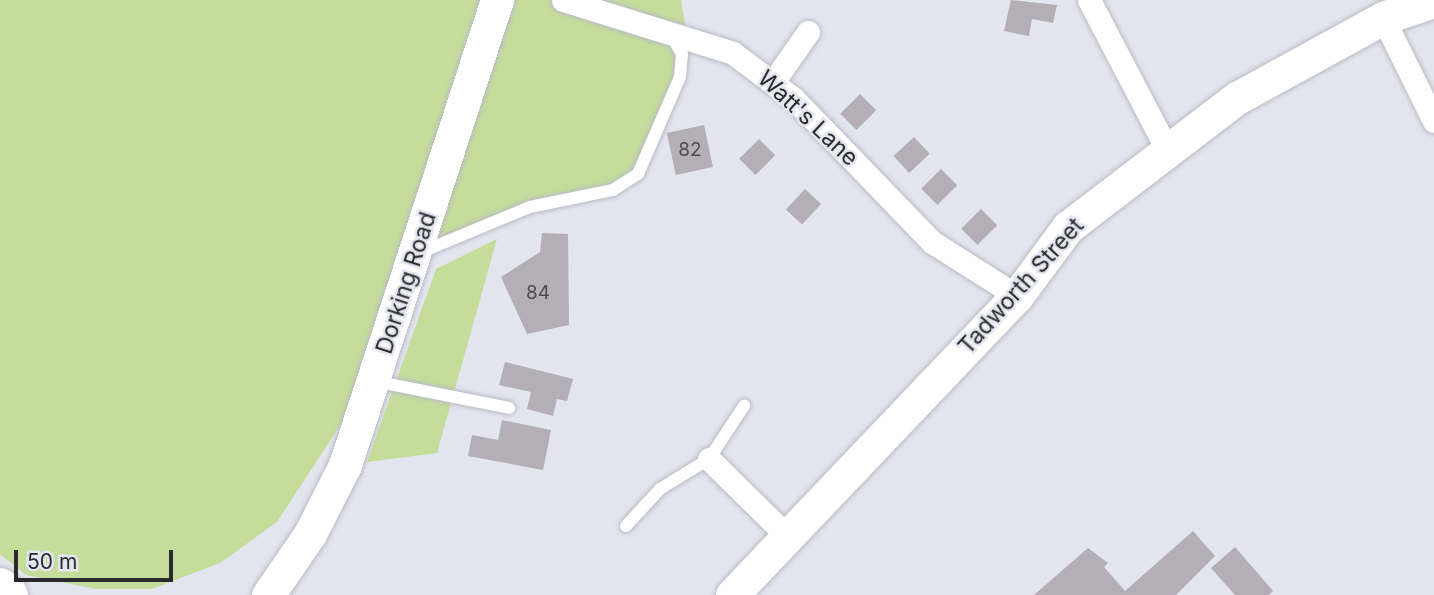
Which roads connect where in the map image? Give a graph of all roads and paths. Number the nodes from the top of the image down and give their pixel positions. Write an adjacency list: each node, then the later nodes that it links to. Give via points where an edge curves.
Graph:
1 (497, 0): 11 (main road, Dorking Road)
2 (563, 0): 7 (street, Watt's Lane)
3 (1089, 0): 10 (street, via 1097,25)
4 (1434, 1): 5 (main road, Tadworth Street)
5 (1383, 18): 9 (street); 10 (main road, Tadworth Street, via 1237,99)
6 (808, 32): 8 (street)
7 (670, 33): 8 (street, Watt's Lane, via 733,53); 11 (lane, via 681,54 680,77 638,174 613,190 530,207)
8 (773, 82): 12 (street, Watt's Lane, via 932,242)
9 (1434, 121)
10 (1167, 149): 12 (main road, Tadworth Street, via 1068,227)
11 (416, 254): 13 (main road, Dorking Road)
12 (1017, 296): 18 (main road, Tadworth Street)
13 (374, 381): 15 (lane); 19 (main road, Dorking Road, via 345,465)
14 (744, 406): 16 (lane)
15 (509, 408)
16 (709, 459): 17 (lane, via 660,489); 18 (street)
17 (626, 526)
18 (786, 535): 21 (main road, Tadworth Street)
19 (293, 557): 23 (main road, Dorking Road); 24 (main road, Dorking Road)
20 (0, 587): 22 (highway)
21 (742, 592)
22 (9, 595)
23 (254, 595)
24 (268, 595)

